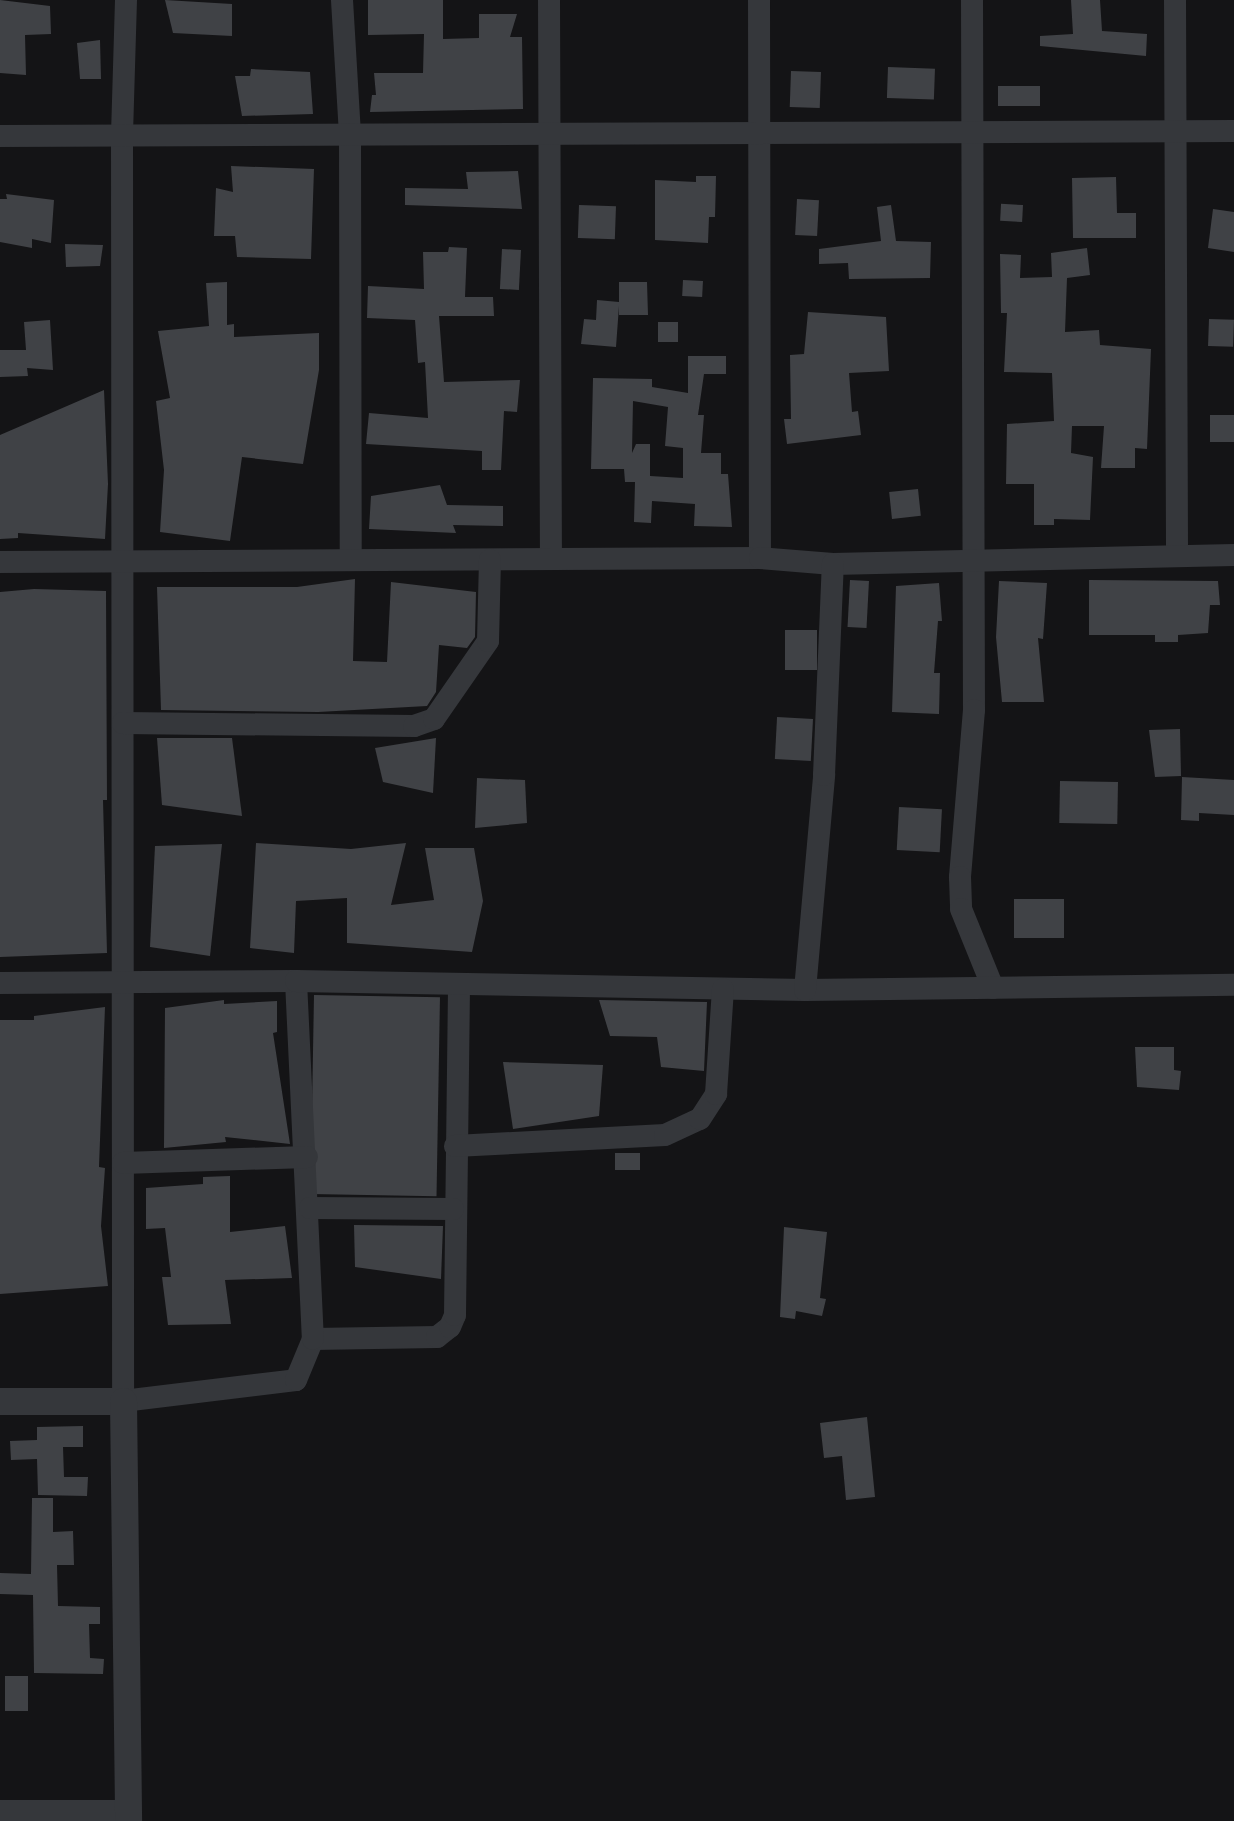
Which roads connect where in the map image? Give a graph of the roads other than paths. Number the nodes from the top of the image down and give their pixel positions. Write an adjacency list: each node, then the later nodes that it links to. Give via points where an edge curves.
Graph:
1 (126, 0): 14 (street)
2 (342, 0): 12 (street)
3 (549, 0): 11 (street)
4 (759, 0): 10 (street)
5 (972, 0): 8 (street)
6 (1175, 0): 7 (street)
7 (1175, 130): 8 (street); 9 (street); 16 (street)
8 (972, 131): 10 (street); 17 (street)
9 (1234, 131)
10 (759, 132): 11 (street); 18 (street)
11 (550, 133): 12 (street); 21 (street)
12 (350, 134): 14 (street); 19 (street)
13 (0, 136): 14 (street)
14 (122, 136): 22 (street)
15 (1234, 555): 16 (street)
16 (1177, 556): 17 (street)
17 (973, 557): 24 (street); 31 (street, via 974,710 960,877 964,917)
18 (760, 558): 21 (street); 24 (street)
19 (351, 560): 20 (street); 22 (street)
20 (490, 560): 21 (street); 25 (street, via 488,640 434,718 414,726)
21 (550, 560)
22 (123, 561): 23 (street); 25 (street)
23 (0, 562)
24 (833, 564): 33 (street, via 824,775)
25 (123, 723): 27 (street)
26 (296, 981): 27 (street); 30 (street); 35 (street)
27 (123, 982): 28 (street); 36 (street)
28 (0, 983)
29 (1234, 985): 31 (street)
30 (459, 986): 32 (street); 34 (street)
31 (993, 988): 33 (street)
32 (723, 989): 33 (street); 34 (street, via 716,1094 700,1119 665,1135)
33 (805, 990)
34 (455, 1146): 38 (street)
35 (307, 1157): 36 (street); 37 (street)
36 (123, 1163): 41 (street)
37 (310, 1208): 38 (street); 39 (street)
38 (453, 1209): 39 (street, via 454,1315 450,1327 437,1337)
39 (314, 1339): 41 (street, via 296,1380)
40 (0, 1401): 41 (street)
41 (123, 1401): 43 (street)
42 (0, 1811): 43 (street)
43 (128, 1816)

